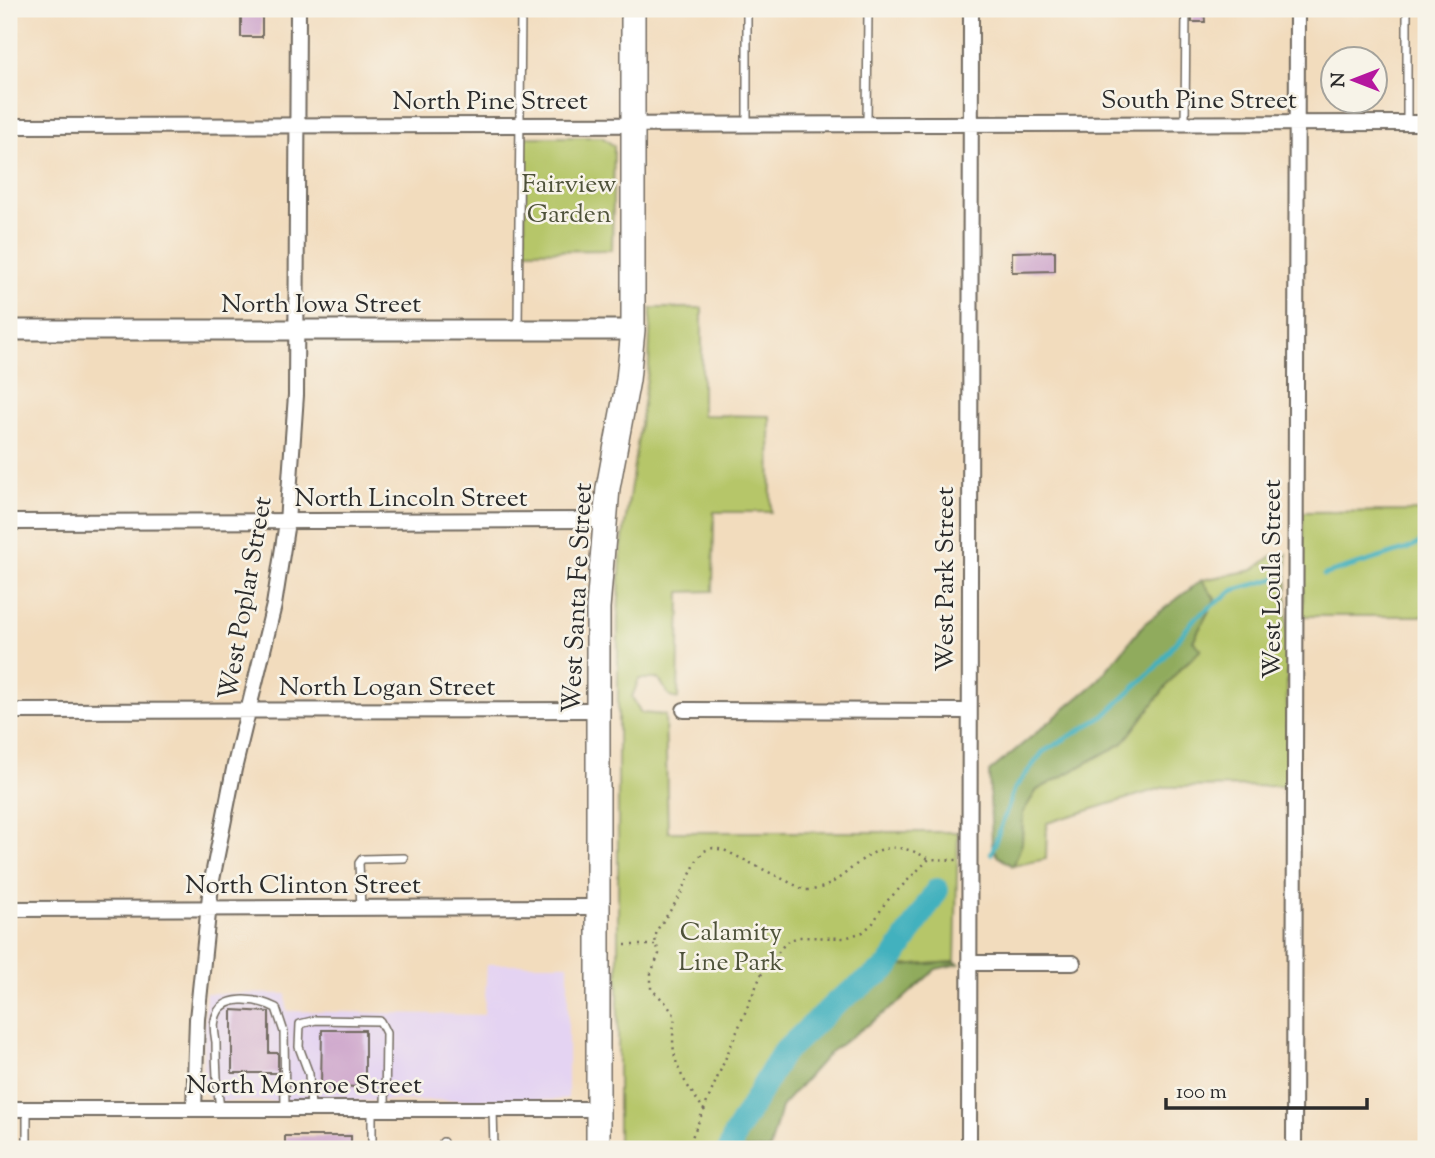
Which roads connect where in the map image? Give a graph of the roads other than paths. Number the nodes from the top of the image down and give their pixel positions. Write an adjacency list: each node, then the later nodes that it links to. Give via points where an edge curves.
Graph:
1 (298, 9): 17 (street, West Poplar Street)
2 (521, 9): 18 (lane)
3 (634, 9): 19 (main road, West Santa Fe Street)
4 (747, 9): 13 (lane)
5 (868, 9): 14 (lane)
6 (971, 9): 15 (street, West Park Street)
7 (1186, 9): 16 (lane)
8 (1297, 9): 10 (street, West Loula Street)
9 (1407, 9): 11 (lane)
10 (1297, 123): 11 (street, South Pine Street); 16 (street, South Pine Street); 56 (street, West Loula Street)
11 (1407, 123): 12 (street, South Pine Street)
12 (1426, 123)
13 (747, 124): 14 (street, North Pine Street); 19 (street, North Pine Street)
14 (867, 124): 15 (street, North Pine Street)
15 (971, 124): 16 (street, South Pine Street); 31 (street, West Park Street)
16 (1185, 124)
17 (297, 125): 18 (street, North Pine Street); 20 (street, North Pine Street); 21 (street, West Poplar Street)
18 (520, 125): 19 (street, North Pine Street); 23 (lane)
19 (634, 125): 24 (main road, West Santa Fe Street)
20 (9, 126)
21 (297, 329): 22 (street, North Iowa Street); 23 (street, North Iowa Street); 27 (street, West Poplar Street)
22 (9, 330)
23 (518, 330): 24 (street, North Iowa Street)
24 (633, 330): 25 (main road, West Santa Fe Street)
25 (604, 520): 27 (street, North Lincoln Street); 29 (main road, West Santa Fe Street)
26 (9, 522): 27 (street, North Lincoln Street)
27 (286, 522): 28 (street, West Poplar Street, via 274,605)
28 (249, 710): 29 (street, North Logan Street); 32 (street, North Logan Street); 36 (street, West Poplar Street)
29 (597, 710): 34 (main road, West Santa Fe Street)
30 (684, 710): 31 (street)
31 (968, 710): 39 (street, West Park Street)
32 (9, 711)
33 (404, 858): 37 (lane, via 362,859)
34 (598, 907): 37 (street, North Clinton Street); 50 (main road, West Santa Fe Street)
35 (9, 909): 36 (street, North Clinton Street)
36 (208, 909): 37 (street, North Clinton Street); 40 (street, West Poplar Street)
37 (361, 909)
38 (1073, 962): 39 (street)
39 (969, 963): 55 (street, West Park Street)
40 (197, 1019): 41 (lane); 44 (street, West Poplar Street)
41 (215, 1020): 45 (lane); 46 (lane, via 220,1008 239,999 263,1001 276,1008 284,1032)
42 (9, 1109): 43 (street, North Monroe Street)
43 (27, 1109): 44 (street, North Monroe Street); 51 (lane)
44 (194, 1109): 45 (street, North Monroe Street)
45 (220, 1109): 46 (street, North Monroe Street)
46 (285, 1109): 47 (street, North Monroe Street)
47 (311, 1109): 48 (street, North Monroe Street); 48 (lane, via 309,1074 299,1047 300,1024 316,1020 380,1021 386,1033)
48 (378, 1109): 49 (street, North Monroe Street); 52 (lane)
49 (494, 1109): 50 (street, North Monroe Street); 53 (lane)
50 (598, 1109): 54 (main road, West Santa Fe Street)
51 (27, 1149)
52 (372, 1149)
53 (494, 1149)
54 (598, 1149)
55 (969, 1149)
56 (1294, 1149)

